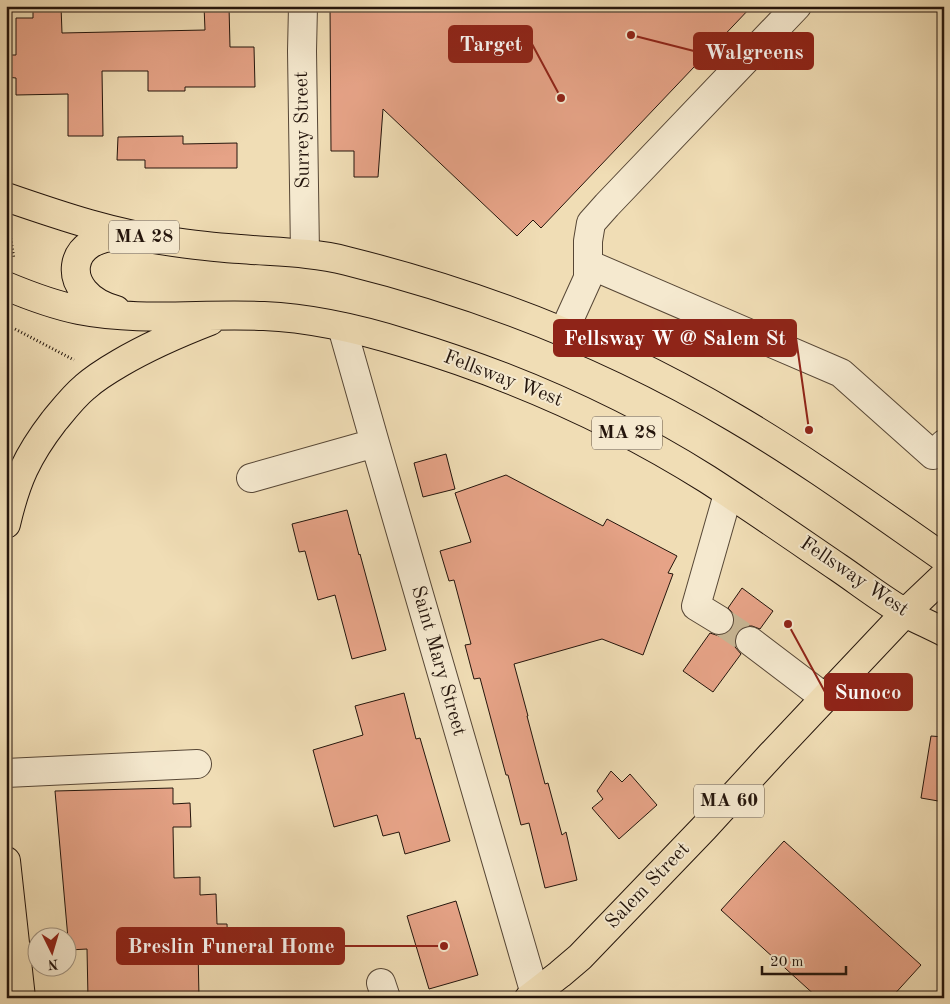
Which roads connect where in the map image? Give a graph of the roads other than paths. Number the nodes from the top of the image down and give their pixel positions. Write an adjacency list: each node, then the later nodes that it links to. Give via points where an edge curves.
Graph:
1 (303, 6): 5 (street, Surrey Street)
2 (797, 6): 6 (street, via 592,223)
3 (7, 209): 4 (main road, MA 28, via 52,213)
4 (170, 242): 5 (main road, MA 28); 9 (main road, via 103,238 84,249 76,262 75,270 82,289 95,302)
5 (305, 253): 11 (main road, MA 28, via 426,282)
6 (588, 264): 11 (street, via 588,278); 13 (street, via 841,373 933,455)
7 (11, 277): 9 (main road, Fellsway West / MA 28, via 56,305)
8 (227, 315): 9 (main road, Fellsway West / MA 28); 10 (main road, Fellsway West / MA 28, via 292,318); 16 (main road, via 165,339 135,355 86,386 69,401 27,461 13,495)
9 (141, 316)
10 (342, 327): 12 (street, Saint Mary Street); 15 (main road, Fellsway West / MA 28, via 464,362 552,397 617,427)
11 (564, 331): 17 (main road, MA 28, via 648,370 735,418)
12 (375, 443): 14 (street); 27 (street, Saint Mary Street)
13 (944, 444)
14 (251, 478)
15 (728, 494): 19 (main road, Fellsway West / MA 28); 20 (street, via 696,606)
16 (6, 524)
17 (944, 558)
18 (944, 576): 19 (main road, Salem Street / MA 60)
19 (905, 613): 21 (main road, Fellsway West / MA 28); 23 (main road, Salem Street / MA 60)
20 (719, 620)
21 (944, 632)
22 (750, 642): 23 (street)
23 (825, 698): 27 (main road, Salem Street / MA 60, via 580,956)
24 (196, 764): 25 (street)
25 (6, 773)
26 (6, 862): 28 (main road)
27 (532, 996)
28 (22, 998)

